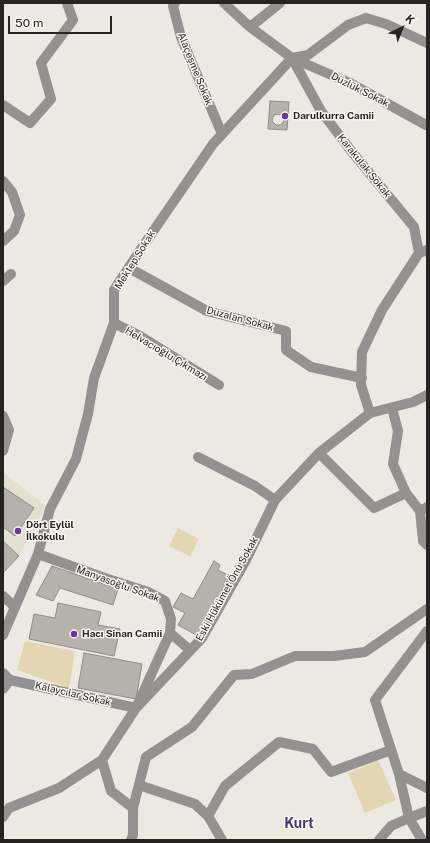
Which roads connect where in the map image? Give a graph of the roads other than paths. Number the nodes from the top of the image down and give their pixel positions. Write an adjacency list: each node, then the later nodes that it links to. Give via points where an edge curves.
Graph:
1 (67, 3): 8 (street, via 73,20 41,63 50,99 30,123)
2 (174, 3): 10 (street, Alaçeşme Sokak, via 181,37)
3 (224, 3): 5 (street)
4 (280, 3): 5 (street)
5 (250, 27): 7 (street)
6 (427, 43): 7 (street, via 386,24 366,18 348,25 308,55)
7 (292, 58): 9 (street, Düzlük Sokak, via 350,83); 10 (street, Mektep Sokak); 13 (street, Karakulak Sokak, via 321,111 414,227)
8 (3, 105)
9 (427, 125)
10 (222, 134): 14 (street, Mektep Sokak, via 212,144)
11 (3, 182): 12 (street, via 12,192 20,215 14,231)
12 (3, 241)
13 (423, 251): 16 (street, via 382,310 362,352)
14 (129, 268): 15 (street, Mektep Sokak, via 114,290); 16 (street, Düzalan Sokak, via 207,311 286,332 286,350 311,367)
15 (114, 323): 17 (street, Helvacıoğlu Çıkmazı, via 140,336); 29 (street, Mektep Sokak, via 94,378 76,459 50,509)
16 (362, 378): 20 (street, via 361,385)
17 (219, 385)
18 (427, 395): 19 (street)
19 (392, 408): 20 (street); 25 (street, via 398,431 393,464)
20 (370, 412): 23 (street, Eski Hükümet Önü Sokak)
21 (3, 416): 22 (street, via 9,430)
22 (3, 451)
23 (319, 453): 25 (street, via 374,508); 26 (street, Eski Hükümet Önü Sokak)
24 (198, 457): 26 (street, via 255,486)
25 (406, 493): 27 (street)
26 (275, 500): 36 (street, Eski Hükümet Önü Sokak, via 246,560 202,638)
27 (423, 509): 28 (street, via 424,541)
28 (427, 545)
29 (38, 554): 31 (street, Mektep Sokak); 34 (street, Manyasoğlu Sokak, via 148,592 165,601 171,619)
30 (3, 596): 31 (street)
31 (15, 607): 35 (street, Mektep Sokak)
32 (427, 609): 43 (street, via 365,652 334,656 295,656 252,674 234,675 192,727 146,757)
33 (427, 631): 40 (street, via 375,700)
34 (170, 633): 36 (street); 39 (street)
35 (3, 634)
36 (190, 650): 39 (street, Eski Hükümet Önü Sokak)
37 (6, 677): 38 (street); 39 (street, Kalaycılar Sokak)
38 (3, 689)
39 (136, 708): 41 (street, Eski Hükümet Önü Sokak)
40 (391, 750): 42 (street); 47 (street, via 331,772 313,749 279,742 226,786)
41 (102, 760): 45 (street, via 111,791); 48 (street, via 59,788 9,808)
42 (399, 774): 44 (street); 49 (street)
43 (139, 785): 45 (street); 47 (street, via 195,804)
44 (427, 788)
45 (133, 808): 50 (street)
46 (427, 811): 49 (street)
47 (208, 816): 51 (street)
48 (3, 817)
49 (409, 818): 52 (street, via 392,826); 53 (street)
50 (131, 840)
51 (222, 840)
52 (379, 840)
53 (422, 840)

